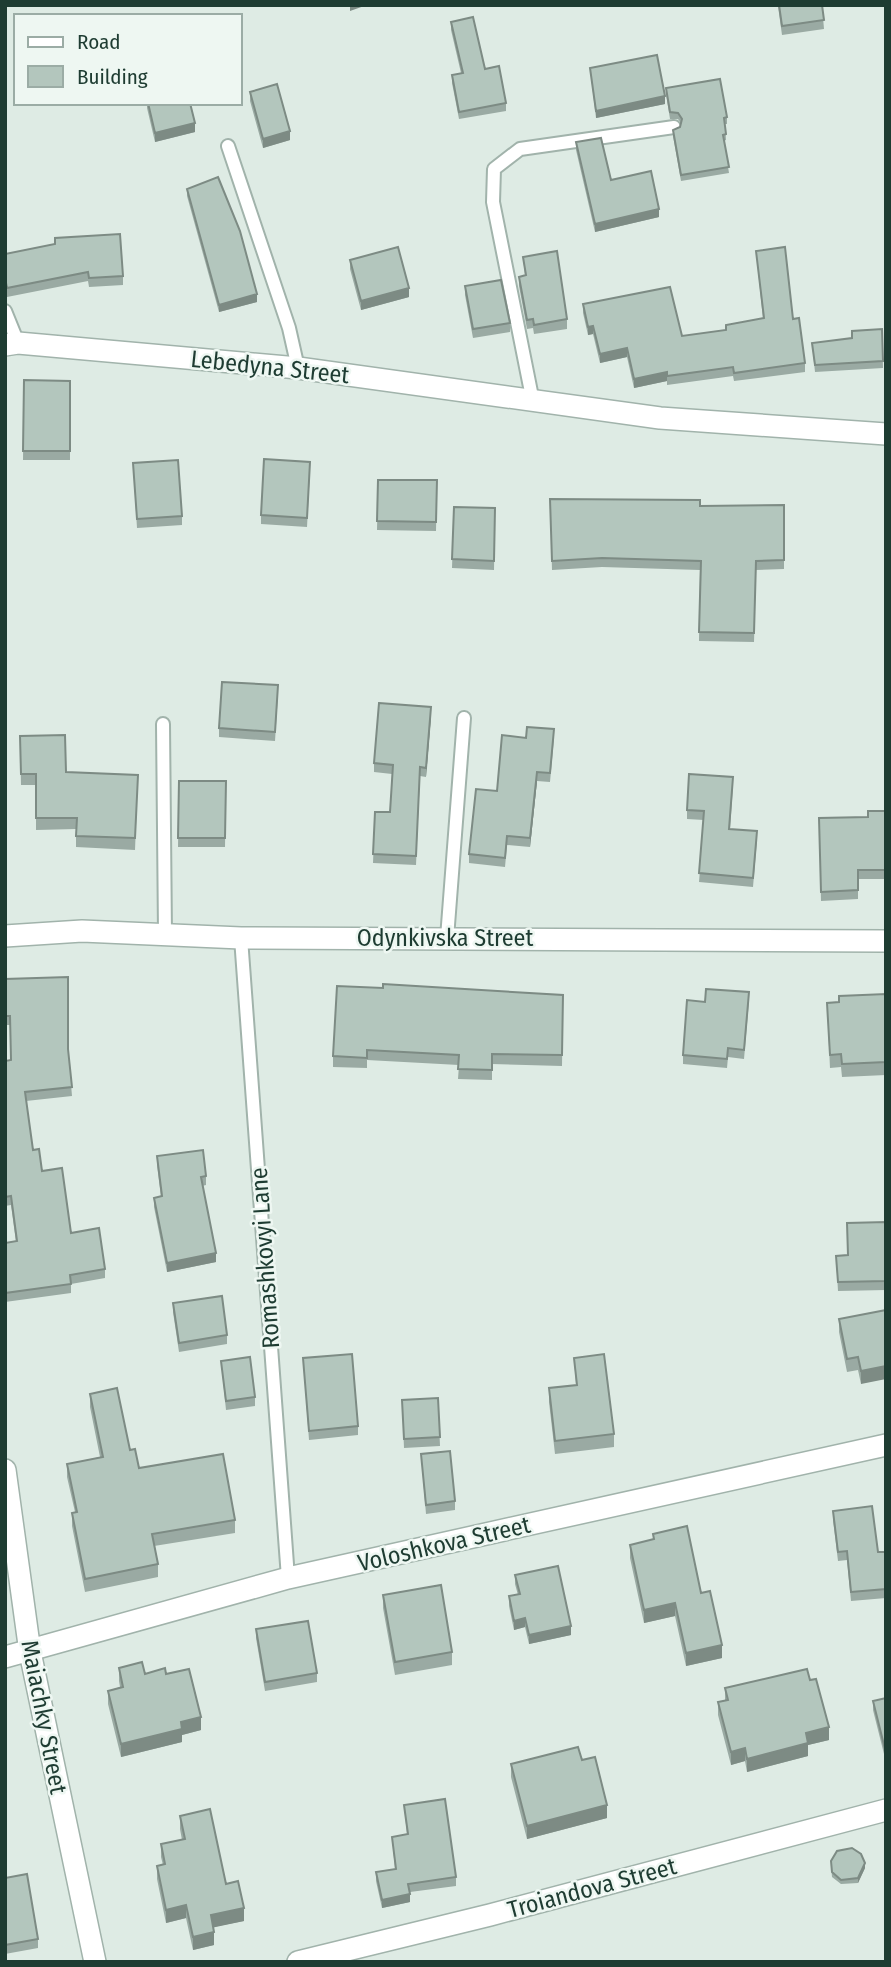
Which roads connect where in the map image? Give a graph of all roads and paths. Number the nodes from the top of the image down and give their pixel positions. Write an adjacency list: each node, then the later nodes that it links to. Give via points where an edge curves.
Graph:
1 (674, 127): 6 (lane, via 520,149 494,169 493,202)
2 (228, 146): 5 (lane, via 289,327)
3 (5, 311): 4 (lane)
4 (12, 344): 5 (street, Lebedyna Street)
5 (298, 368): 6 (street, Lebedyna Street)
6 (533, 402): 7 (street, Lebedyna Street, via 660,418)
7 (886, 434)
8 (464, 718): 13 (lane)
9 (163, 724): 10 (lane)
10 (165, 934): 11 (street, Odynkivska Street, via 82,931); 12 (street, Odynkivska Street)
11 (5, 936)
12 (241, 937): 13 (street, Odynkivska Street); 17 (lane, Romashkovyi Lane)
13 (447, 938): 14 (street, Odynkivska Street)
14 (886, 941)
15 (886, 1445): 17 (street, Voloshkova Street)
16 (5, 1470): 18 (street, Maiachky Street)
17 (288, 1578): 18 (street, Voloshkova Street)
18 (30, 1652): 19 (street, Voloshkova Street); 21 (street, Maiachky Street)
19 (5, 1657)
20 (886, 1810): 22 (street, Troiandova Street)
21 (95, 1962)
22 (298, 1962)

